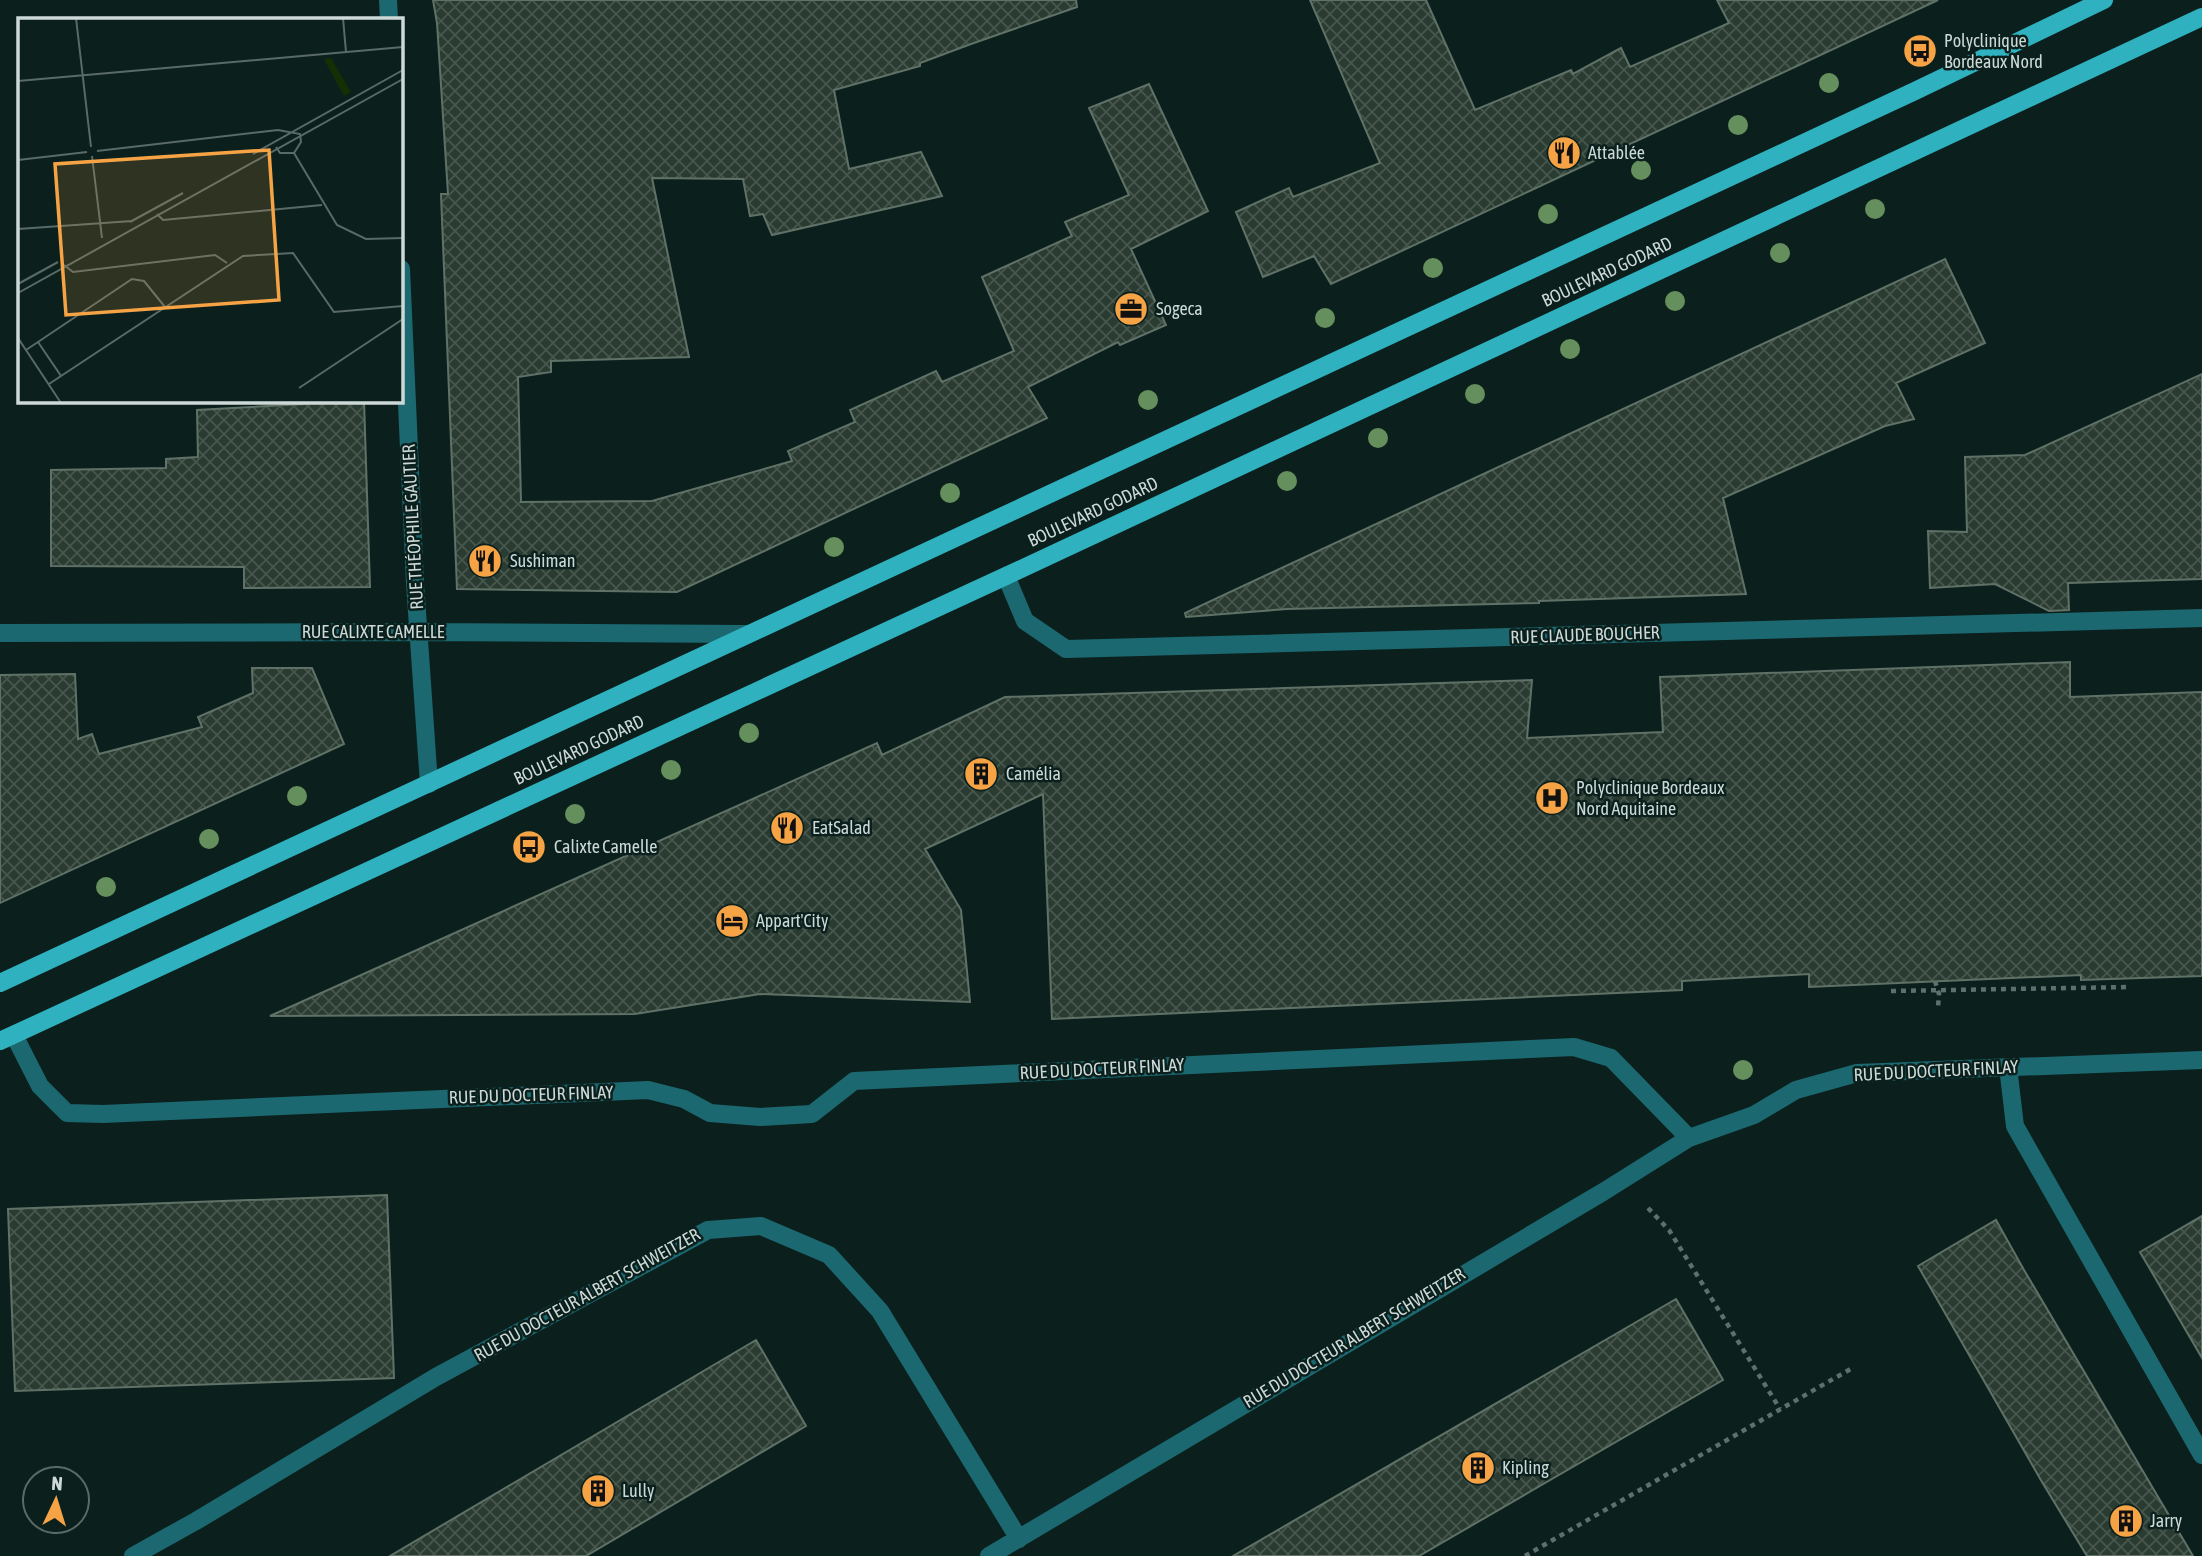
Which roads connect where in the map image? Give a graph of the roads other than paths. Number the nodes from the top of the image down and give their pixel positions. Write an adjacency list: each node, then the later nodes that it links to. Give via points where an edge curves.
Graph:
1 (388, 0): 4 (street)
2 (2104, 0): 10 (main road, BOULEVARD GODARD)
3 (2202, 17): 6 (main road, BOULEVARD GODARD)
4 (389, 18)
5 (402, 289): 8 (street, RUE THÉOPHILE GAUTIER)
6 (1006, 576): 7 (street, RUE CLAUDE BOUCHER, via 1025,621 1066,649); 13 (main road, BOULEVARD GODARD)
7 (2202, 618)
8 (419, 632): 9 (street, RUE CALIXTE CAMELLE); 10 (street, RUE CALIXTE CAMELLE); 11 (street, RUE THÉOPHILE GAUTIER)
9 (0, 633)
10 (746, 634): 11 (main road, BOULEVARD GODARD)
11 (429, 784): 12 (main road, BOULEVARD GODARD)
12 (0, 983)
13 (7, 1038): 16 (street, RUE DU DOCTEUR FINLAY, via 40,1086 67,1113 103,1114 648,1090 684,1099 710,1113 760,1117 812,1114 854,1081 1574,1047 1611,1058)
14 (2202, 1060): 15 (street, RUE DU DOCTEUR FINLAY)
15 (2008, 1067): 16 (street, RUE DU DOCTEUR FINLAY, via 1857,1073 1796,1090 1754,1115); 17 (street, via 2015,1126)
16 (1689, 1138): 18 (street, RUE DU DOCTEUR ALBERT SCHWEITZER)
17 (2202, 1455)
18 (1018, 1539): 19 (street, RUE DU DOCTEUR ALBERT SCHWEITZER, via 880,1311 829,1255 761,1226 708,1230 436,1377); 20 (street, RUE DU DOCTEUR ALBERT SCHWEITZER)
19 (133, 1556)
20 (989, 1556)

